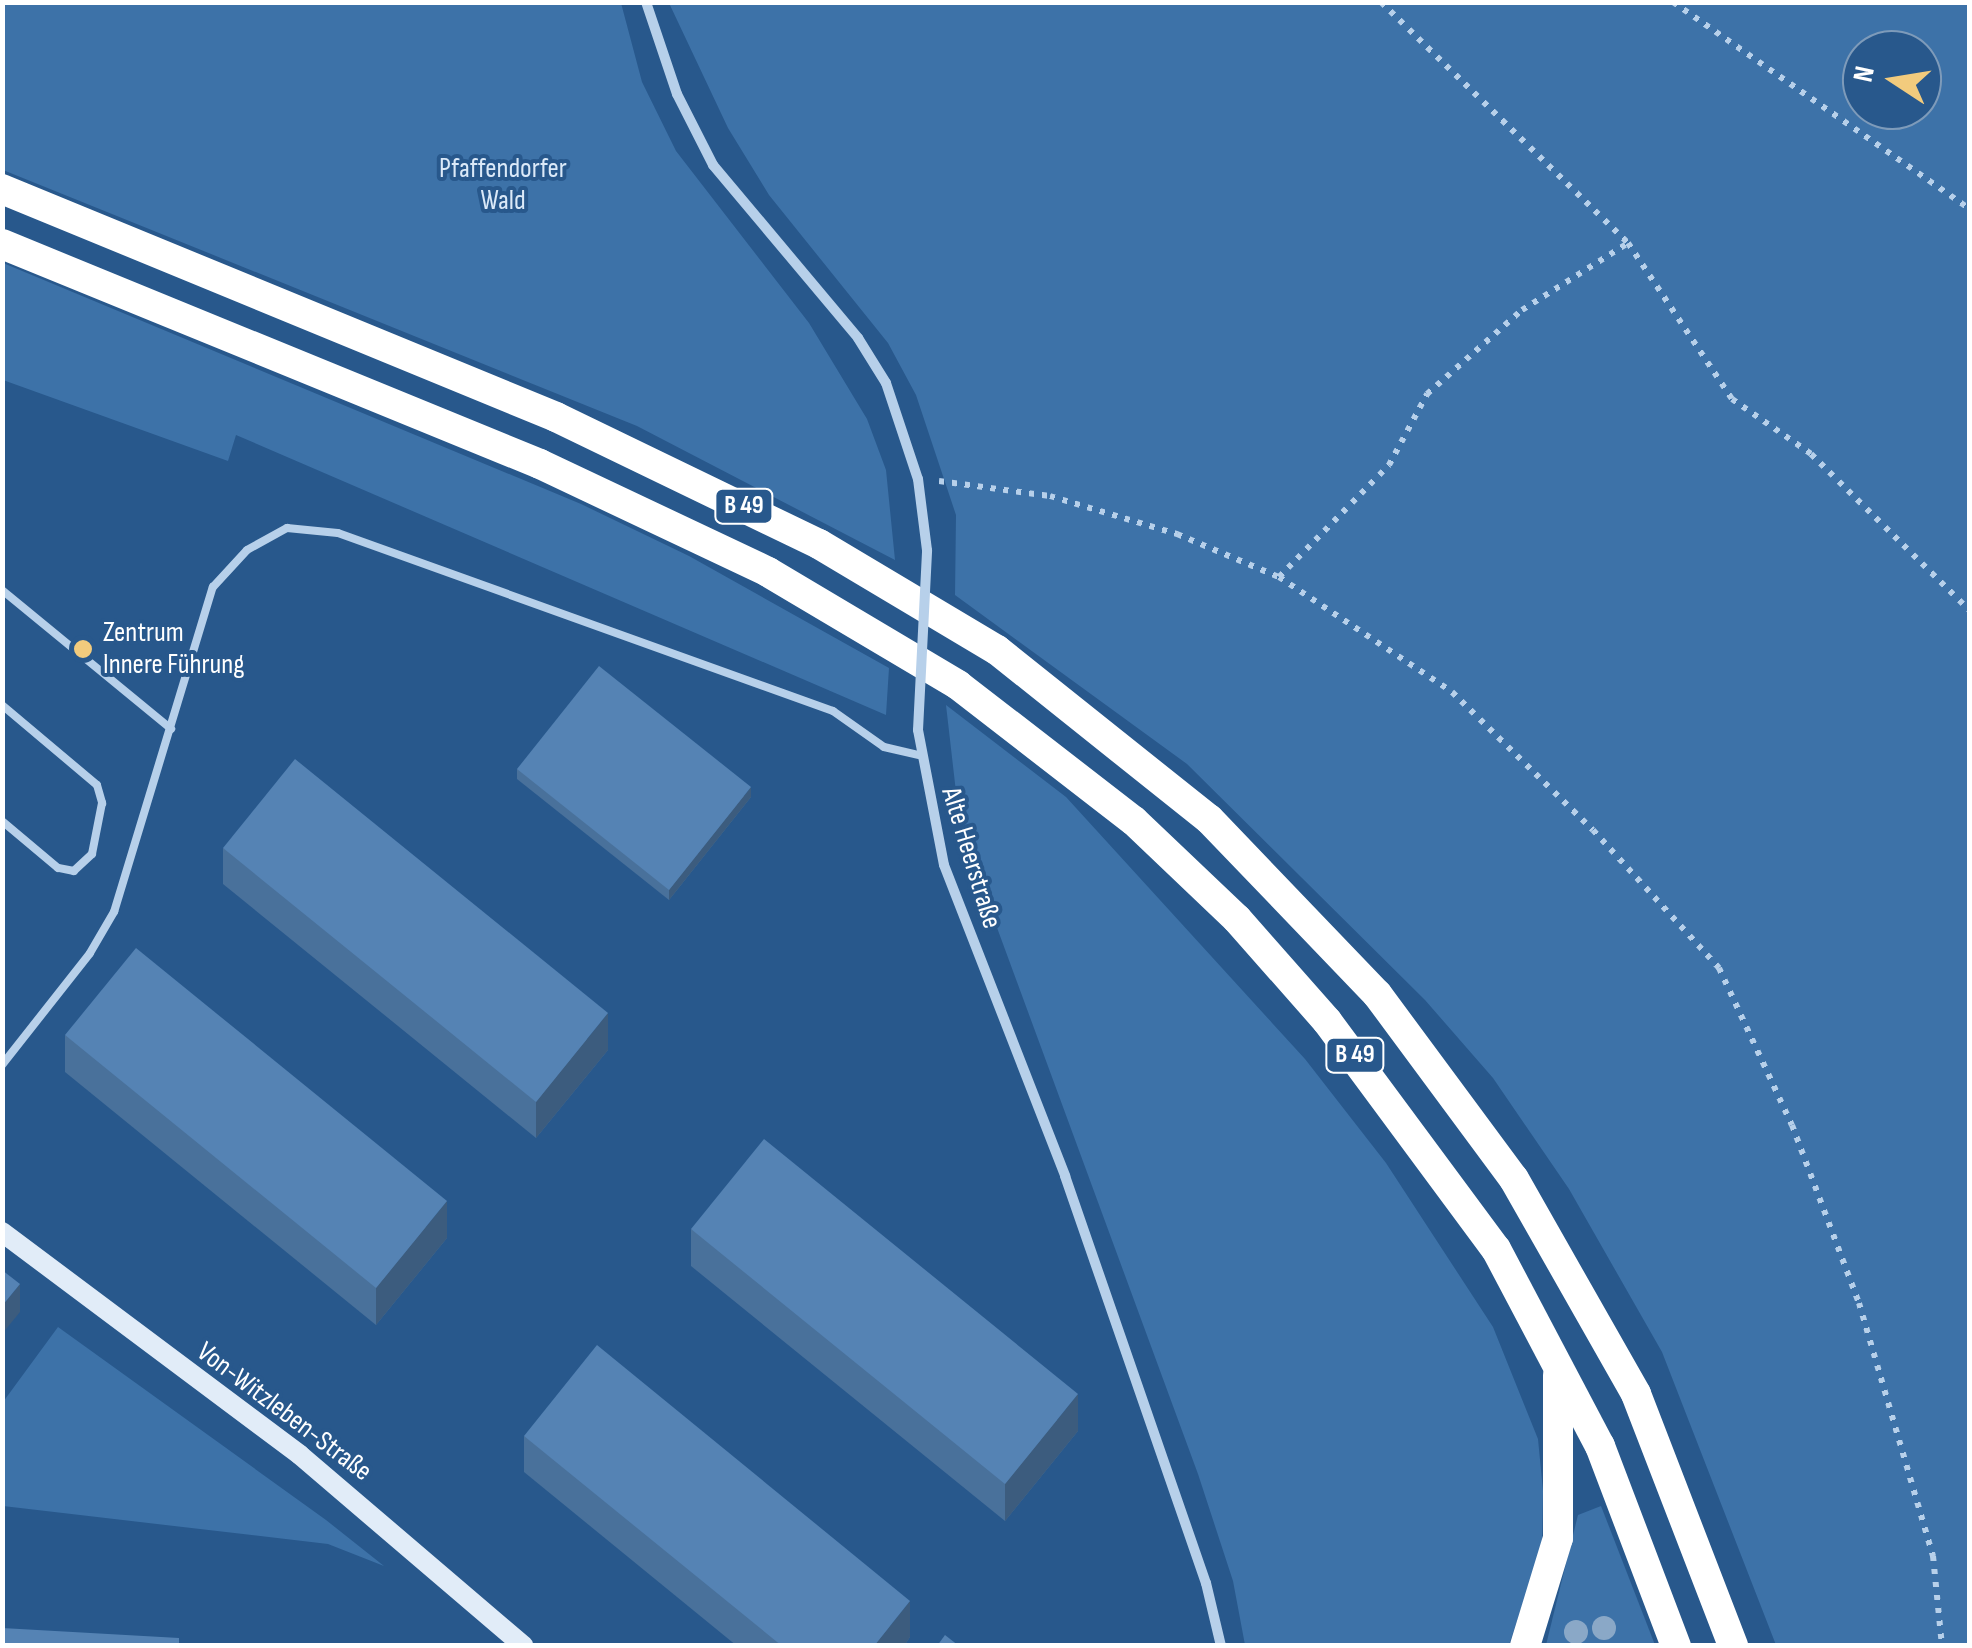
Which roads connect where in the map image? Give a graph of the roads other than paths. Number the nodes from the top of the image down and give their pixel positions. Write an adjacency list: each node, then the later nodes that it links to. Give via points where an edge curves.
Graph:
1 (646, 2): 7 (street, Alte Heerstraße, bridge, via 677,94 713,165 872,358 899,414 918,479 927,550)
2 (2, 189): 16 (highway, B 49, via 556,417 819,544 997,650 1209,819 1378,994 1514,1179 1636,1394)
3 (2, 244): 11 (highway, B 49, via 652,515 768,572 958,685 1134,821 1279,964 1436,1160)
4 (2, 590): 6 (lane)
5 (2, 706): 8 (lane, via 97,785 102,803 92,854 74,872 58,868)
6 (170, 729): 7 (lane, via 213,586 259,541 287,528 312,527 834,711 884,748); 9 (lane, via 114,912)
7 (920, 754): 13 (street, Alte Heerstraße, via 949,878 1064,1176 1206,1582)
8 (2, 821)
9 (2, 1065)
10 (2, 1232): 12 (street, Von-Witzleben-Straße, via 300,1455)
11 (1557, 1357): 14 (highway, via 1558,1538); 15 (highway, B 49, via 1624,1497)
12 (524, 1646)
13 (1221, 1646)
14 (1525, 1646)
15 (1676, 1646)
16 (1733, 1646)

